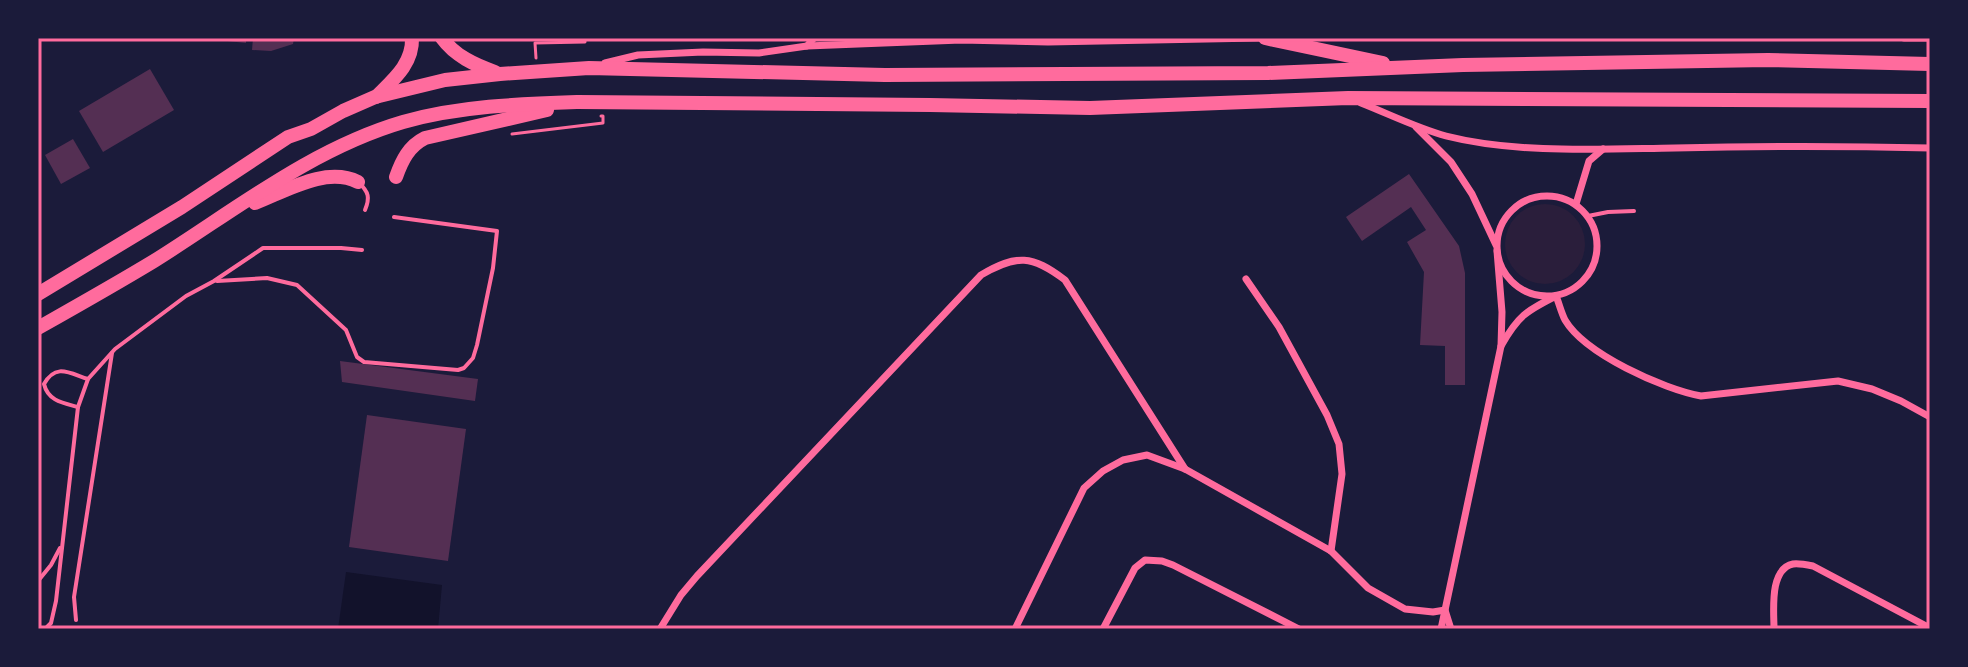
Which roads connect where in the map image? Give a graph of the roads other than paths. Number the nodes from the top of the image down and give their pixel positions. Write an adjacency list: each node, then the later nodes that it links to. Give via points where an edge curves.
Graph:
1 (412, 38): 12 (highway, via 404,66)
2 (442, 38): 11 (highway, via 464,58)
3 (814, 38): 7 (street)
4 (1262, 38): 7 (street); 9 (highway)
5 (1904, 38): 6 (street)
6 (1930, 38)
7 (807, 46): 10 (street, via 759,53 638,55)
8 (1930, 64): 9 (highway, via 1768,60)
9 (1403, 67): 10 (highway, via 885,75)
10 (589, 68): 11 (highway)
11 (500, 74): 12 (highway, via 445,80)
12 (375, 97): 31 (highway, via 288,137)
13 (1348, 98): 14 (highway); 15 (highway, via 1090,108); 16 (street)
14 (1930, 101)
15 (578, 102): 19 (highway, via 425,138 408,151); 25 (highway, via 469,109 401,123 328,153)
16 (1415, 125): 18 (street, via 1496,145); 27 (street, via 1451,162)
17 (1930, 148): 18 (street)
18 (1603, 149): 21 (street, via 1589,161)
19 (396, 177)
20 (358, 182): 22 (lane, via 368,193); 25 (highway, via 321,177)
21 (1576, 204): 24 (street); 27 (street, via 1550,196 1523,201 1503,220)
22 (365, 210)
23 (1634, 211): 24 (lane)
24 (1588, 216): 32 (street, via 1598,248 1594,265 1572,290)
25 (221, 217): 33 (highway)
26 (394, 217): 30 (lane, via 497,231 477,345 464,368 364,362 346,330 297,285 267,278)
27 (1497, 249): 32 (street, via 1511,281 1524,291); 34 (street)
28 (362, 250): 30 (lane, via 263,248)
29 (1246, 279): 41 (street, via 1279,327 1339,444 1342,474)
30 (214, 281): 35 (lane)
31 (38, 294)
32 (1556, 296): 34 (street, via 1519,317); 38 (street, via 1566,321 1599,352 1680,392 1701,396 1838,381 1872,389)
33 (38, 328)
34 (1501, 346): 43 (street)
35 (112, 352): 36 (lane); 44 (lane, via 74,597)
36 (88, 379): 37 (lane); 37 (lane, via 63,370 49,375 44,384 55,400)
37 (78, 407): 40 (lane)
38 (1930, 417)
39 (1185, 469): 41 (street); 48 (street, via 1065,280 1046,265 1003,262 981,275 708,564); 49 (street, via 1147,455 1123,460 1084,488)
40 (61, 545): 42 (lane); 47 (lane, via 56,601)
41 (1331, 551): 43 (street, via 1368,588 1405,609)
42 (38, 581)
43 (1445, 610): 51 (street); 52 (street)
44 (76, 620)
45 (1296, 628): 50 (street, via 1173,565 1145,560 1135,568)
46 (1930, 628): 53 (street, via 1813,566 1793,564 1777,577)
47 (45, 629)
48 (660, 629)
49 (1015, 629)
50 (1103, 629)
51 (1441, 629)
52 (1451, 629)
53 (1774, 629)

